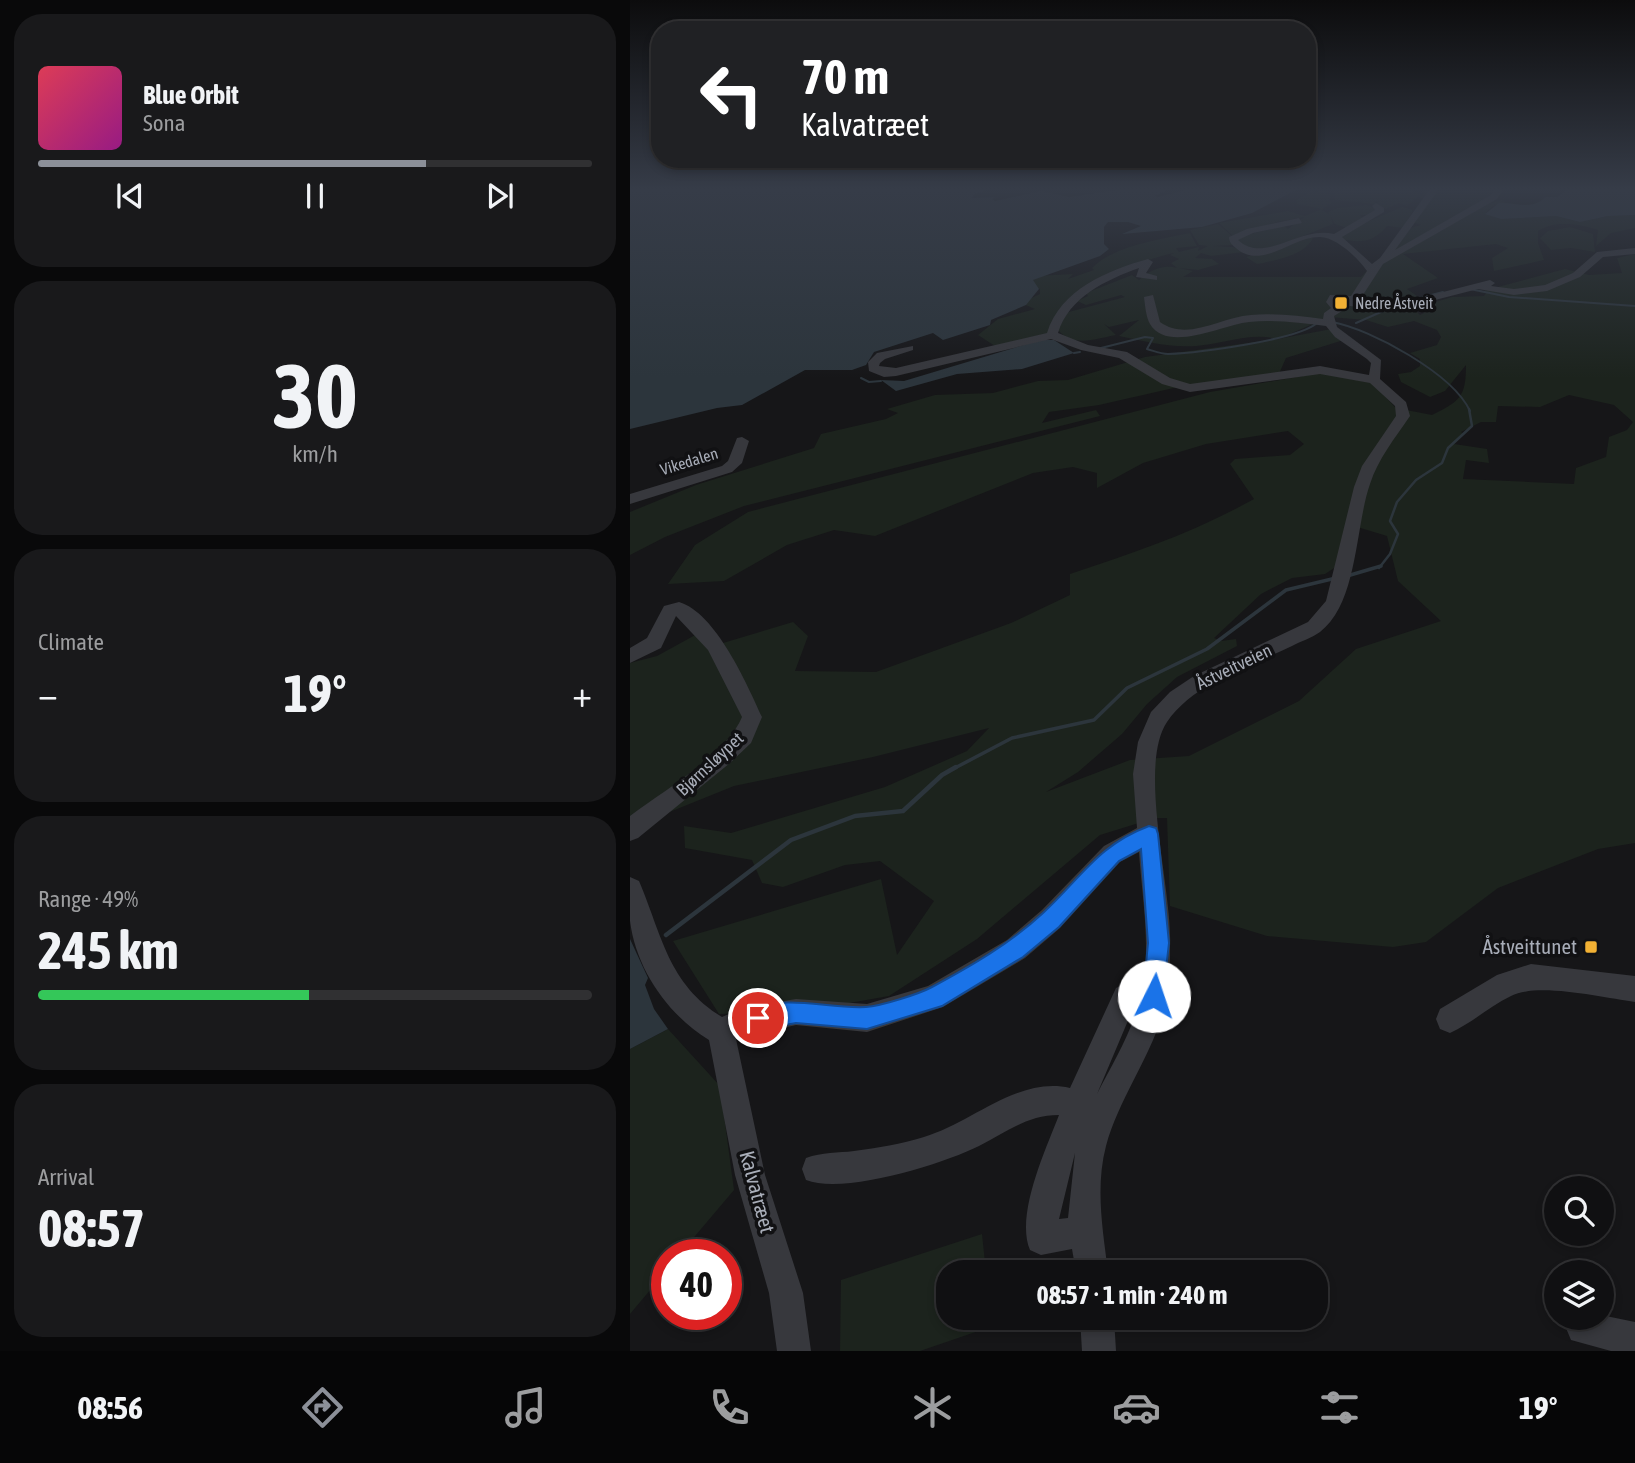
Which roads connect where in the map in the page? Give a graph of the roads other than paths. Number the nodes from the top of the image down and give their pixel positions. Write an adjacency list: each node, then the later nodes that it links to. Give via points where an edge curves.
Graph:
1 (1352, 252): 6 (street)
2 (1388, 252): 5 (street)
3 (1397, 252): 5 (street)
4 (1623, 252): 9 (street, via 1600,254 1592,267 1572,279 1537,290 1515,292 1486,285 1392,308)
5 (1384, 259): 6 (street)
6 (1371, 269): 9 (street, via 1367,288)
7 (1153, 278): 11 (street, via 1140,275 1148,262 1102,281 1060,312)
8 (1149, 297): 10 (street, via 1155,323 1175,332 1246,318)
9 (1352, 301): 10 (street, via 1334,297 1331,302 1337,309)
10 (1324, 321): 13 (street, via 1372,355 1377,363)
11 (1052, 335): 12 (street, via 896,372 873,368 881,356); 13 (street, via 1085,348 1123,355 1166,382 1190,388 1309,370)
12 (909, 348)
13 (1374, 380): 18 (street, Åstveitveien, via 1401,405 1403,416 1365,477 1334,603 1314,627 1201,681 1158,718 1148,742 1144,774)
14 (742, 441): 15 (street, Vikedalen, via 735,463 727,469)
15 (630, 499)
16 (630, 656): 17 (street, Bjørnsløypet, via 651,647 660,638 663,620 680,608 707,632 724,657 751,717 744,737)
17 (630, 830)
18 (1149, 834): 23 (street, via 1112,854 1016,949 934,998 867,1018 773,1014); 26 (street, Åstveitveien, via 1158,943 1154,996 1090,1150)
19 (630, 889): 23 (street, via 648,943 677,998)
20 (1635, 989): 22 (street, via 1531,977 1506,985)
21 (1125, 997): 24 (street)
22 (1450, 1019)
23 (721, 1032): 31 (street, Kalvatræet, via 750,1175 786,1293)
24 (1078, 1104): 25 (street, via 1041,1098 956,1141 856,1174); 26 (street, via 1043,1202 1041,1238)
25 (817, 1169)
26 (1086, 1230): 27 (street, Åstveitveien)
27 (1090, 1260)
28 (1098, 1330): 32 (street)
29 (1592, 1330): 30 (street)
30 (1635, 1339)
31 (794, 1351)
32 (1099, 1351)

